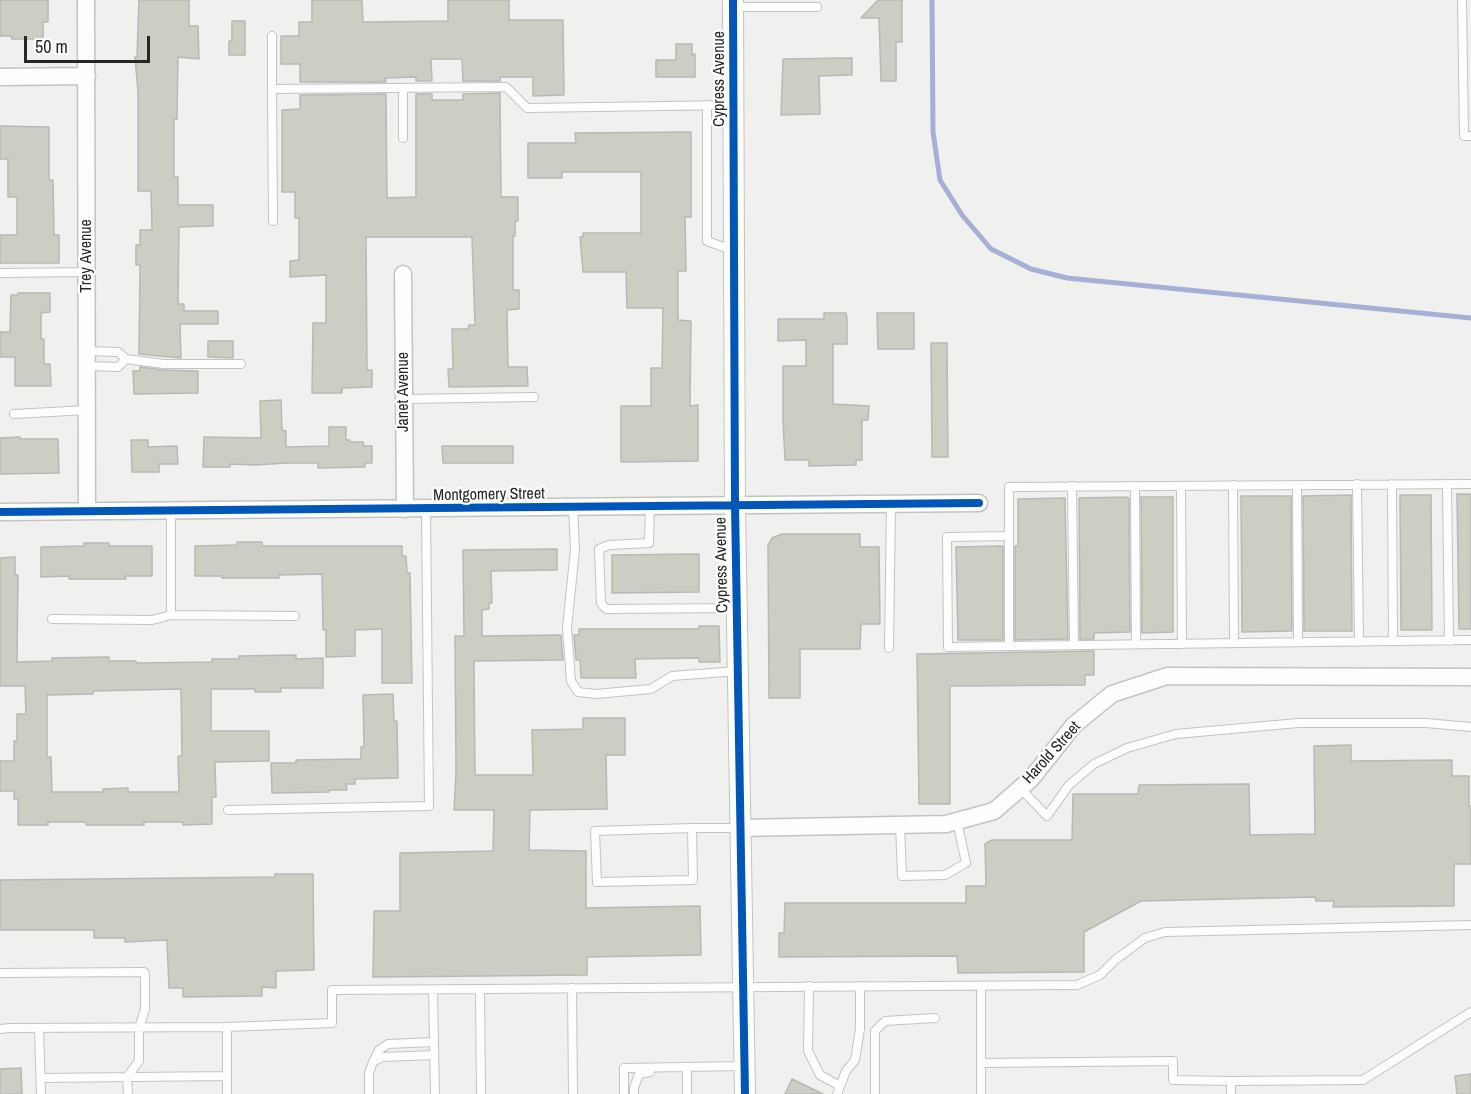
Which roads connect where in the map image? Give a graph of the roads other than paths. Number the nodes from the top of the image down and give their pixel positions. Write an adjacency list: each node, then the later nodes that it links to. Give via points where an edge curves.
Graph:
1 (86, 0): 6 (street, Trey Avenue)
2 (1462, 0): 12 (lane, via 1464,136)
3 (733, 4): 4 (lane); 11 (street, Cypress Avenue)
4 (817, 7)
5 (272, 36): 9 (lane)
6 (87, 76): 7 (street); 16 (street, Trey Avenue)
7 (0, 77)
8 (403, 88): 9 (lane); 10 (lane, via 506,87 527,108); 13 (lane)
9 (272, 89): 14 (lane)
10 (707, 105): 11 (lane); 15 (lane, via 707,241)
11 (734, 105): 15 (street, Cypress Avenue)
12 (1471, 136)
13 (403, 138)
14 (273, 220)
15 (734, 251): 37 (street, Cypress Avenue)
16 (87, 272): 17 (lane); 19 (street, Trey Avenue)
17 (0, 273)
18 (403, 274): 23 (street, Janet Avenue)
19 (87, 358): 20 (lane, via 118,352); 20 (lane, via 118,367); 24 (street, Trey Avenue)
20 (126, 359): 21 (lane, via 164,364)
21 (241, 364)
22 (534, 397): 23 (lane)
23 (404, 399): 40 (street, Janet Avenue)
24 (87, 410): 25 (lane); 42 (street, Trey Avenue)
25 (14, 414)
26 (1357, 484): 27 (lane); 31 (lane); 54 (lane)
27 (1392, 484): 28 (lane); 51 (lane)
28 (1447, 484): 29 (lane); 52 (lane)
29 (1471, 484)
30 (1233, 485): 31 (lane); 34 (lane); 55 (lane)
31 (1297, 485): 53 (lane)
32 (1072, 486): 33 (lane); 45 (lane, via 1009,487); 58 (lane)
33 (1135, 486): 34 (lane); 56 (lane)
34 (1181, 486): 57 (lane)
35 (979, 503): 36 (street, Montgomery Street)
36 (891, 504): 37 (street, Montgomery Street); 60 (lane)
37 (735, 505): 38 (street, Montgomery Street); 46 (street, Cypress Avenue)
38 (650, 506): 39 (street, Montgomery Street); 46 (lane, via 649,543 599,549 601,603 606,609)
39 (573, 507): 41 (street, Montgomery Street); 61 (lane, via 574,549 567,628 571,681 578,692 651,689 672,676)
40 (405, 509): 41 (street, Montgomery Street); 43 (street, Montgomery Street)
41 (426, 509): 65 (lane, via 429,806)
42 (87, 511): 43 (street, Montgomery Street); 44 (street, Montgomery Street)
43 (171, 511): 47 (lane)
44 (0, 512)
45 (1009, 536): 59 (lane); 59 (lane, via 947,537 947,548 948,647)
46 (737, 608): 61 (street, Cypress Avenue)
47 (171, 615): 48 (lane); 49 (lane, via 152,620)
48 (295, 616)
49 (52, 619)
50 (1471, 640): 52 (lane)
51 (1393, 641): 52 (lane); 54 (lane)
52 (1449, 641)
53 (1298, 642): 54 (lane); 55 (lane)
54 (1359, 642)
55 (1234, 643): 57 (lane)
56 (1137, 644): 57 (lane); 58 (lane)
57 (1182, 644)
58 (1074, 645): 59 (lane)
59 (1009, 646)
60 (889, 648)
61 (738, 671): 69 (street, Cypress Avenue)
62 (1471, 677): 64 (street, Harold Street, via 1167,676 1112,694 1074,725)
63 (1471, 727): 64 (lane, via 1298,723 1176,734 1127,748 1094,764 1069,785 1047,816)
64 (1020, 788): 66 (street, Harold Street, via 994,811)
65 (228, 810)
66 (957, 821): 67 (street, Harold Street); 67 (lane, via 966,863 945,875 902,876)
67 (900, 825): 69 (street, Harold Street)
68 (692, 828): 68 (lane, via 595,831 597,882 693,880); 69 (lane)
69 (740, 828): 75 (street, Cypress Avenue)
70 (1471, 925): 74 (lane, via 1165,932 1145,938 1100,975 1077,985)
71 (0, 973): 83 (lane, via 144,972 145,1009)
72 (809, 986): 73 (lane); 75 (lane); 96 (lane, via 808,1051 819,1075)
73 (860, 986): 74 (lane); 96 (lane, via 855,1060)
74 (981, 986): 88 (lane)
75 (743, 987): 76 (lane); 89 (street, Cypress Avenue)
76 (572, 988): 77 (lane); 103 (lane)
77 (480, 989): 78 (lane); 102 (lane)
78 (433, 990): 81 (lane, via 332,990 332,1023); 85 (lane)
79 (1471, 1012): 95 (lane, via 1363,1080)
80 (935, 1018): 108 (lane, via 885,1021 875,1031)
81 (226, 1027): 83 (lane); 92 (lane)
82 (39, 1028): 83 (lane); 84 (lane); 94 (lane)
83 (139, 1028): 93 (lane, via 139,1060)
84 (0, 1029)
85 (434, 1042): 86 (lane); 87 (lane, via 388,1044 379,1050)
86 (434, 1055): 87 (lane, via 382,1057); 101 (lane)
87 (373, 1062): 100 (lane)
88 (981, 1063): 95 (lane, via 1173,1061 1173,1080); 109 (lane)
89 (744, 1066): 90 (lane); 107 (street, Cypress Avenue)
90 (687, 1067): 91 (lane); 106 (lane)
91 (665, 1068): 104 (lane, via 624,1068); 105 (lane, via 639,1074)
92 (227, 1076): 93 (lane); 99 (lane)
93 (127, 1077): 94 (lane); 98 (lane)
94 (40, 1078): 97 (lane)
95 (1231, 1081): 110 (lane)
96 (838, 1090)
97 (41, 1094)
98 (128, 1094)
99 (227, 1094)
100 (369, 1094)
101 (435, 1094)
102 (481, 1094)
103 (573, 1094)
104 (624, 1094)
105 (634, 1094)
106 (687, 1094)
107 (745, 1094)
108 (875, 1094)
109 (981, 1094)
110 (1231, 1094)

